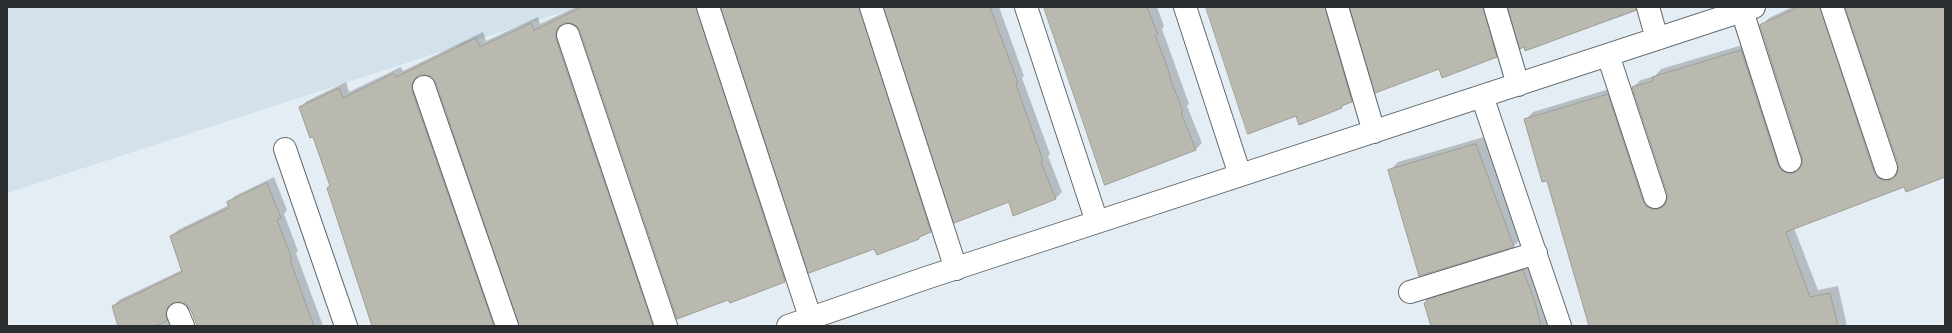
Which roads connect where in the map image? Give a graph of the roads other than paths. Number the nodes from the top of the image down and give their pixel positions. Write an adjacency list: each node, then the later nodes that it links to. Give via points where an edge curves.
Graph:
1 (708, 7): 26 (street)
2 (871, 7): 24 (street)
3 (1026, 7): 22 (street)
4 (1185, 7): 20 (street)
5 (1337, 7): 16 (street)
6 (1495, 7): 13 (street)
7 (1648, 7): 11 (street)
8 (1832, 7): 19 (street)
9 (1748, 9): 11 (street); 18 (street)
10 (568, 35): 29 (street)
11 (1657, 39): 12 (street)
12 (1608, 55): 13 (street); 21 (street)
13 (1518, 85): 15 (street)
14 (424, 87): 28 (street)
15 (1482, 96): 16 (street); 23 (street)
16 (1374, 132): 20 (street)
17 (285, 149): 27 (street)
18 (1790, 162)
19 (1886, 168)
20 (1240, 175): 22 (street)
21 (1654, 197)
22 (1097, 222): 24 (street)
23 (1536, 253): 25 (street); 31 (street)
24 (956, 269): 26 (street)
25 (1410, 292)
26 (812, 322): 30 (street)
27 (346, 326)
28 (507, 326)
29 (666, 326)
30 (788, 326)
31 (1560, 326)

